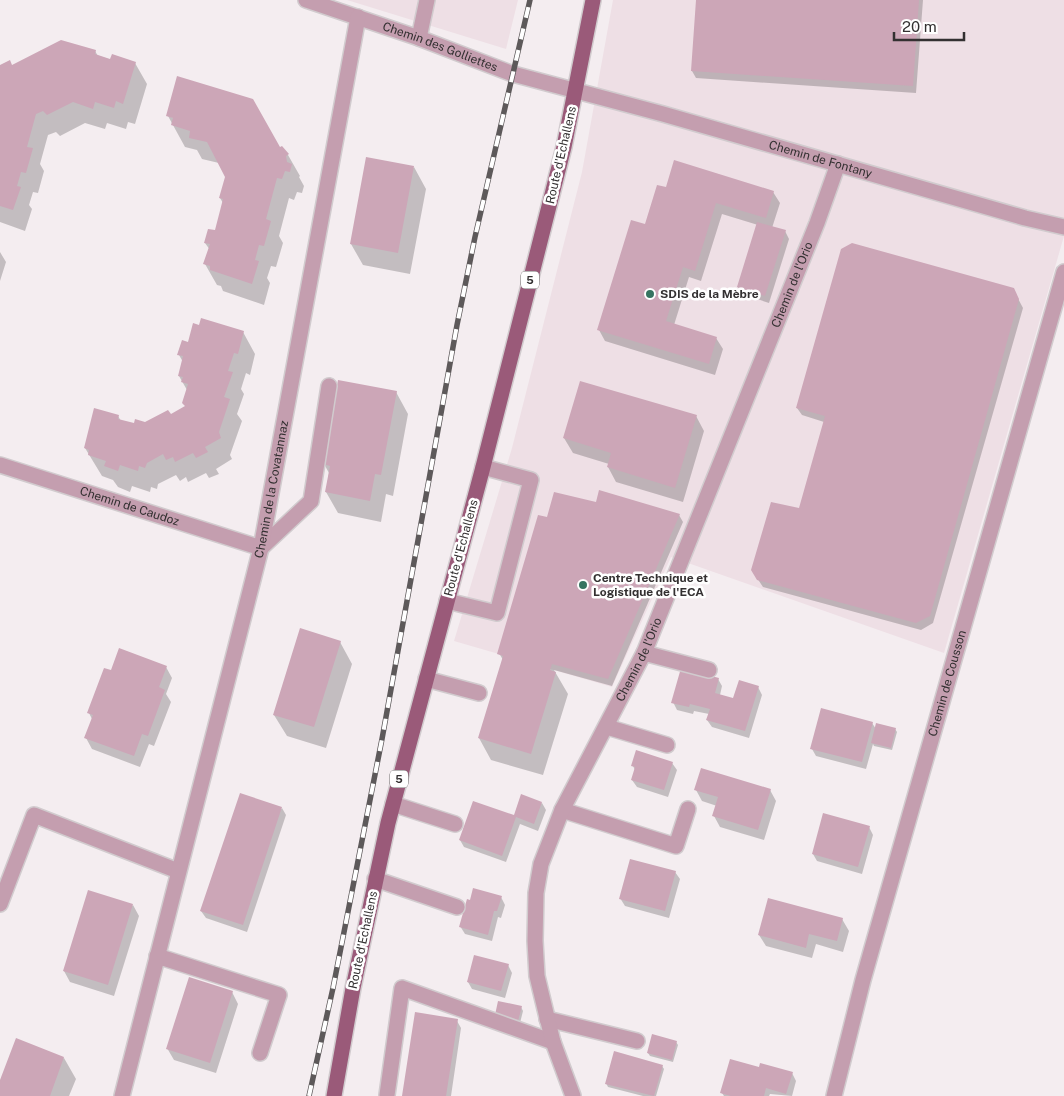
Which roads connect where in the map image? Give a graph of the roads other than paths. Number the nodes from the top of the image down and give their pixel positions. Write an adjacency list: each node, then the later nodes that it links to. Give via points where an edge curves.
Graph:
1 (306, 0): 4 (street, Chemin des Golliettes)
2 (427, 0): 5 (street)
3 (593, 0): 6 (main road, Route d'Echallens / 5)
4 (358, 17): 5 (street, Chemin des Golliettes); 13 (street, Chemin de la Covatannaz)
5 (419, 38): 6 (street, Chemin des Golliettes, via 513,74)
6 (576, 92): 7 (street, Chemin de Fontany); 12 (main road, Route d'Echallens / 5)
7 (838, 164): 8 (street, Chemin de Fontany); 15 (street, Chemin de l'Orio)
8 (1064, 227)
9 (1064, 272): 38 (street, Chemin de Cousson, via 863,980)
10 (328, 386): 13 (street, via 311,501)
11 (0, 465): 13 (street, Chemin de Caudoz)
12 (483, 467): 14 (main road, Route d'Echallens / 5); 14 (street, via 531,480 497,613)
13 (261, 548): 25 (street, Chemin de la Covatannaz)
14 (447, 601): 17 (main road, Route d'Echallens / 5)
15 (644, 653): 16 (street); 19 (street, Chemin de l'Orio)
16 (709, 670)
17 (426, 679): 18 (street); 21 (main road, Route d'Echallens / 5)
18 (479, 693)
19 (606, 727): 20 (street); 23 (street, Chemin de l'Orio)
20 (667, 745)
21 (393, 804): 24 (street); 26 (main road, Route d'Echallens / 5)
22 (688, 809): 23 (street, via 676,846)
23 (562, 810): 30 (street, Chemin de l'Orio, via 541,864 536,894 537,976)
24 (455, 824)
25 (178, 870): 27 (street, via 34,815); 29 (street, Chemin de la Covatannaz)
26 (375, 879): 28 (street); 36 (main road, Route d'Echallens / 5)
27 (0, 904)
28 (457, 907)
29 (157, 956): 33 (street, via 279,995); 35 (street, Chemin de la Covatannaz)
30 (547, 1019): 31 (street); 32 (street, Chemin de l'Orio)
31 (637, 1041)
32 (554, 1042): 34 (street, via 402,988); 37 (street, Chemin de l'Orio)
33 (260, 1053)
34 (387, 1095)
35 (122, 1096)
36 (334, 1096)
37 (573, 1096)
38 (834, 1096)

